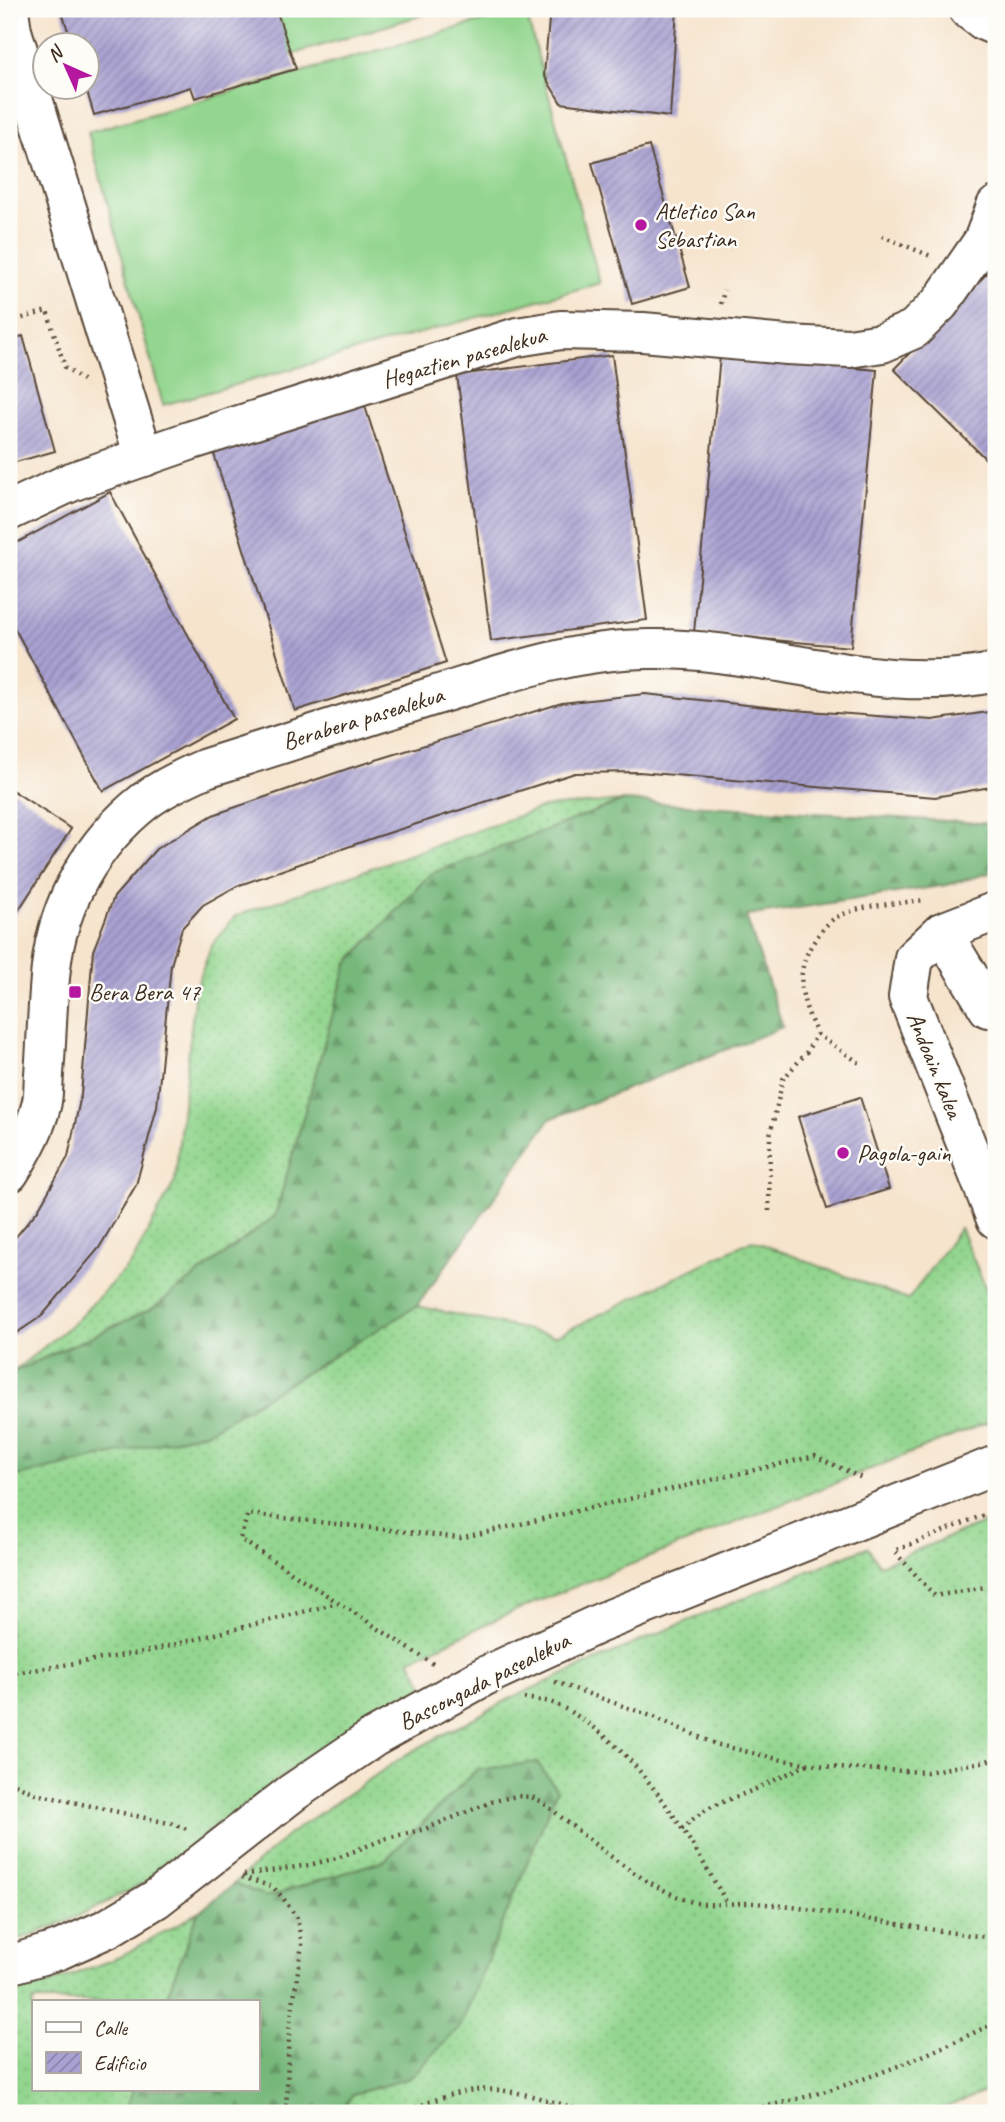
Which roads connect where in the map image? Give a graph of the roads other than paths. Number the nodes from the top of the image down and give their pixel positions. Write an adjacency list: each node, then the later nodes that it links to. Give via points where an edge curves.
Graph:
1 (9, 10): 3 (street)
2 (996, 206): 3 (street, Hegaztien pasealekua, via 983,241 940,303 914,329 882,343 849,348 561,330 471,351)
3 (144, 457): 4 (street, Hegaztien pasealekua, via 71,482)
4 (9, 511)
5 (996, 672): 9 (street, Berabera pasealekua, via 904,680 691,650 582,654 408,704 206,768 176,782 122,821 87,864 67,903 51,967 42,1105)
6 (996, 911): 7 (street, Andoain kalea)
7 (935, 916): 8 (street, via 988,1007); 10 (street, Andoain kalea, via 914,958 908,997)
8 (996, 1004)
9 (9, 1173)
10 (996, 1219)
11 (996, 1465): 12 (street, Bascongada pasealekua, via 600,1623 485,1676 373,1738 292,1793 156,1899 60,1950)
12 (9, 1965)

